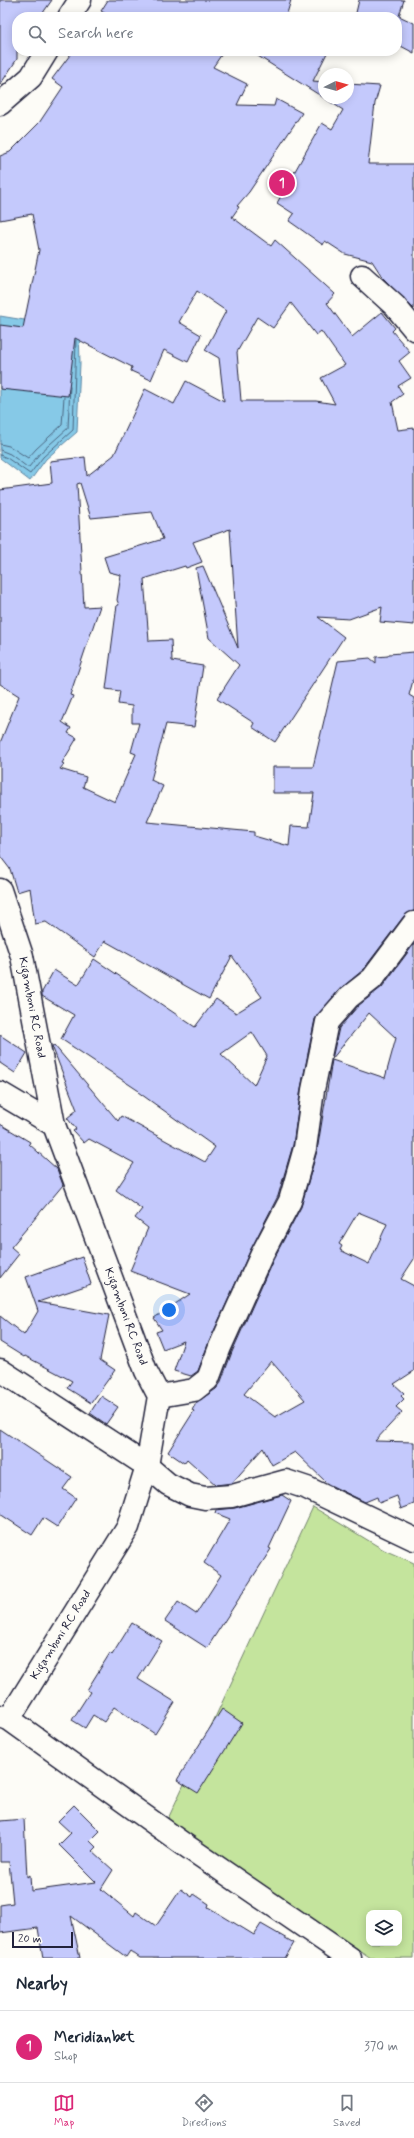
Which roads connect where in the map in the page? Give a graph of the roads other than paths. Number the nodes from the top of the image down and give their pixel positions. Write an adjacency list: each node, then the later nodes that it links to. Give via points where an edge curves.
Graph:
1 (80, 0): 2 (street)
2 (72, 12)
3 (44, 56): 4 (street, via 31,77)
4 (0, 104)
5 (362, 276): 6 (street)
6 (414, 329)
7 (0, 890): 10 (street, Kigamboni RC Road, via 22,956)
8 (414, 923): 12 (street, via 372,979 349,997 327,1022 313,1090 305,1148 290,1201 259,1262 208,1379 194,1390)
9 (0, 1093): 10 (street)
10 (54, 1125): 12 (street, Kigamboni RC Road, via 146,1371)
11 (0, 1370): 13 (street)
12 (159, 1396): 13 (street, Kigamboni RC Road)
13 (148, 1466): 14 (street, via 168,1484 190,1495 205,1498 232,1496 286,1481 307,1488); 15 (street, Kigamboni RC Road, via 128,1527)
14 (414, 1539)
15 (5, 1717): 16 (street)
16 (350, 1958)

